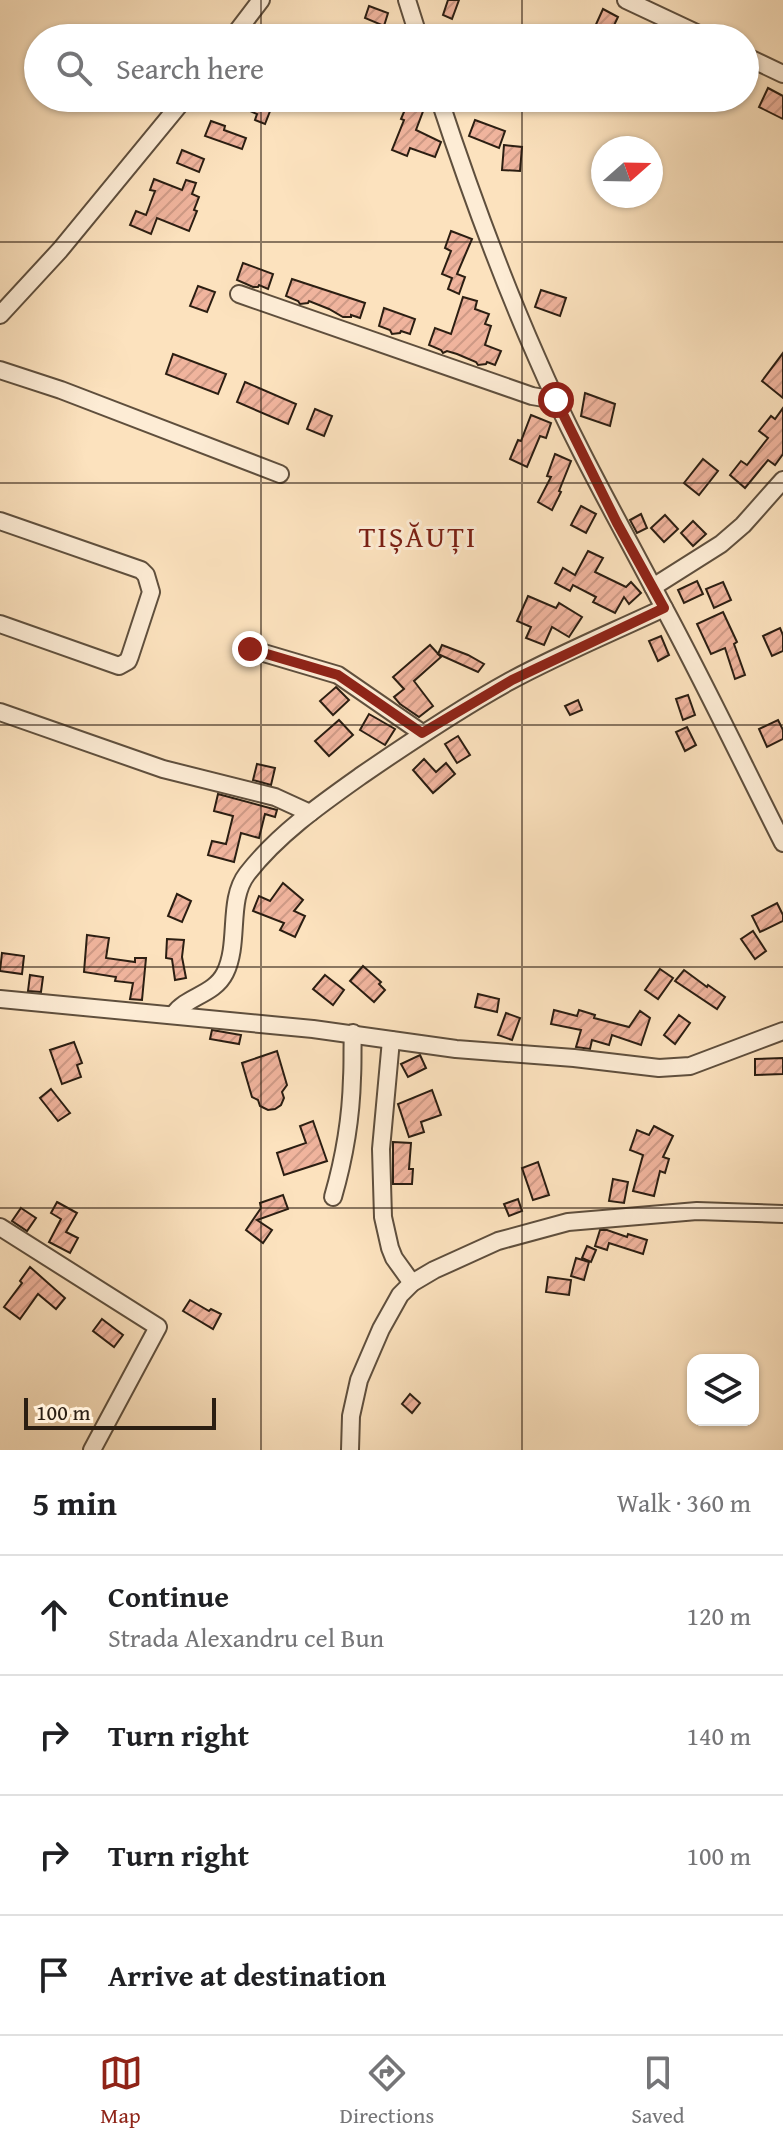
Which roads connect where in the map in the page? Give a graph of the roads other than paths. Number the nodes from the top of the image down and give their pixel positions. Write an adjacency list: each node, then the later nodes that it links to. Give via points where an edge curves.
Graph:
1 (261, 0): 4 (street)
2 (407, 0): 5 (street)
3 (626, 0): 6 (street)
4 (243, 24)
5 (415, 24)
6 (677, 24)
7 (759, 63): 8 (street)
8 (783, 74)
9 (173, 112): 12 (street)
10 (444, 112): 14 (street)
11 (239, 294): 14 (street)
12 (0, 315)
13 (0, 370): 15 (street)
14 (556, 400): 18 (street)
15 (280, 474)
16 (783, 480): 18 (street, via 721,544)
17 (0, 521): 20 (street, via 141,570 151,592 128,661 119,666)
18 (653, 587): 19 (street)
19 (664, 608): 23 (street, via 512,680); 25 (street)
20 (0, 624)
21 (250, 649): 23 (street, via 338,675)
22 (0, 712): 24 (street, via 163,769 275,797)
23 (422, 733): 24 (street)
24 (310, 813): 27 (street, via 241,882 232,946 218,984)
25 (783, 843)
26 (0, 999): 27 (street)
27 (174, 1014): 29 (street)
28 (783, 1031): 30 (street, via 690,1066 659,1068)
29 (353, 1033): 30 (street); 31 (street, via 347,1134)
30 (391, 1040): 34 (street, via 382,1122 382,1205 385,1235)
31 (333, 1197)
32 (783, 1214): 34 (street, via 697,1211 568,1222 498,1241)
33 (0, 1227): 35 (street, via 158,1327)
34 (412, 1283): 36 (street, via 390,1311 359,1380)
35 (92, 1450)
36 (350, 1450)

